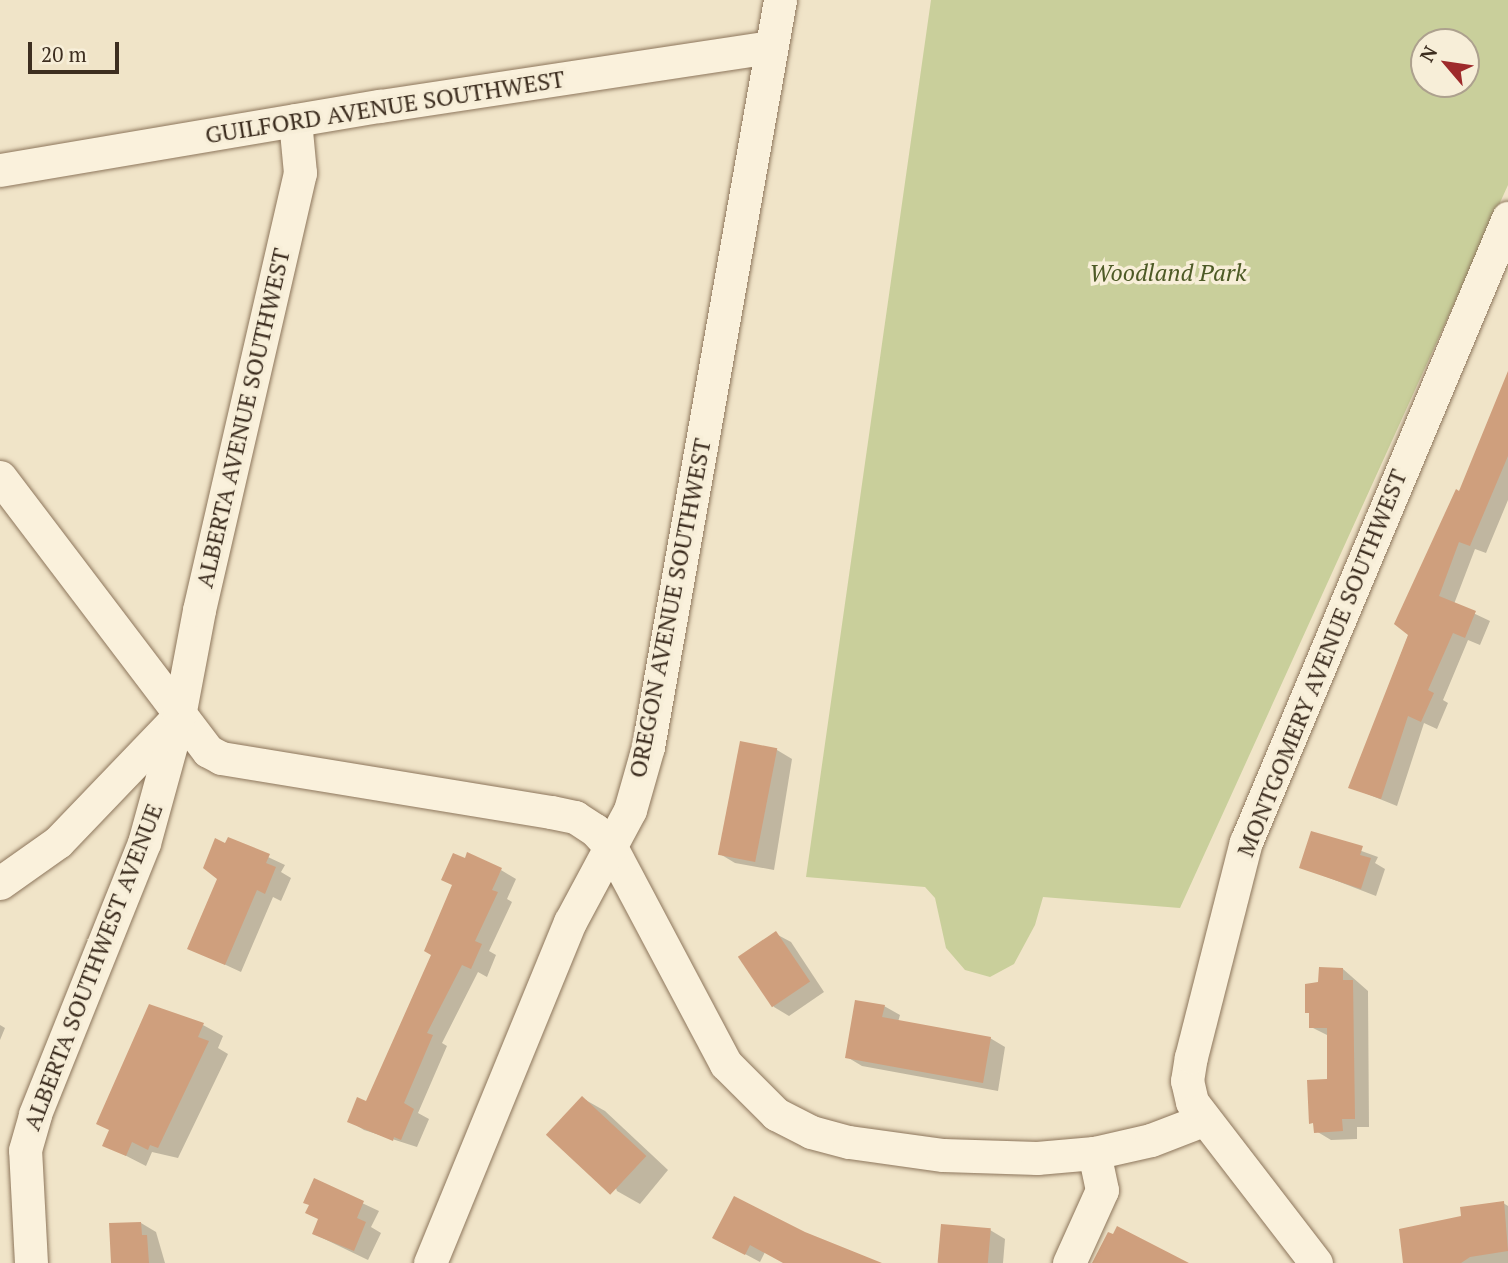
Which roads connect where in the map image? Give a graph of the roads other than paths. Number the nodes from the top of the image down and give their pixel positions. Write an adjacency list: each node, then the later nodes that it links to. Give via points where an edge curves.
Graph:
1 (780, 0): 2 (street, OREGON AVENUE SOUTHWEST)
2 (771, 47): 3 (street, GUILFORD AVENUE SOUTHWEST); 8 (street, OREGON AVENUE SOUTHWEST, via 657,703 630,810)
3 (295, 120): 4 (street, GUILFORD AVENUE SOUTHWEST); 7 (street, ALBERTA AVENUE SOUTHWEST, via 300,173 199,610)
4 (0, 170)
5 (1508, 218): 10 (street, MONTGOMERY AVENUE SOUTHWEST, via 1246,842 1229,895 1189,1069 1192,1102)
6 (0, 477): 7 (street)
7 (179, 716): 8 (street, via 208,751 221,758 563,814 596,830); 9 (street, via 58,842); 12 (street, ALBERTA SOUTHWEST AVENUE, via 144,843 35,1114 25,1150)
8 (612, 849): 11 (street, via 714,1044 746,1088 776,1114 811,1132 849,1142 943,1155 1037,1158); 13 (street, OREGON AVENUE SOUTHWEST, via 570,922)
9 (0, 883)
10 (1203, 1120): 11 (street, via 1151,1140); 15 (street, MONTGOMERY AVENUE SOUTHWEST)
11 (1094, 1153): 14 (street, via 1102,1190)
12 (31, 1263)
13 (430, 1263)
14 (1069, 1263)
15 (1316, 1263)

